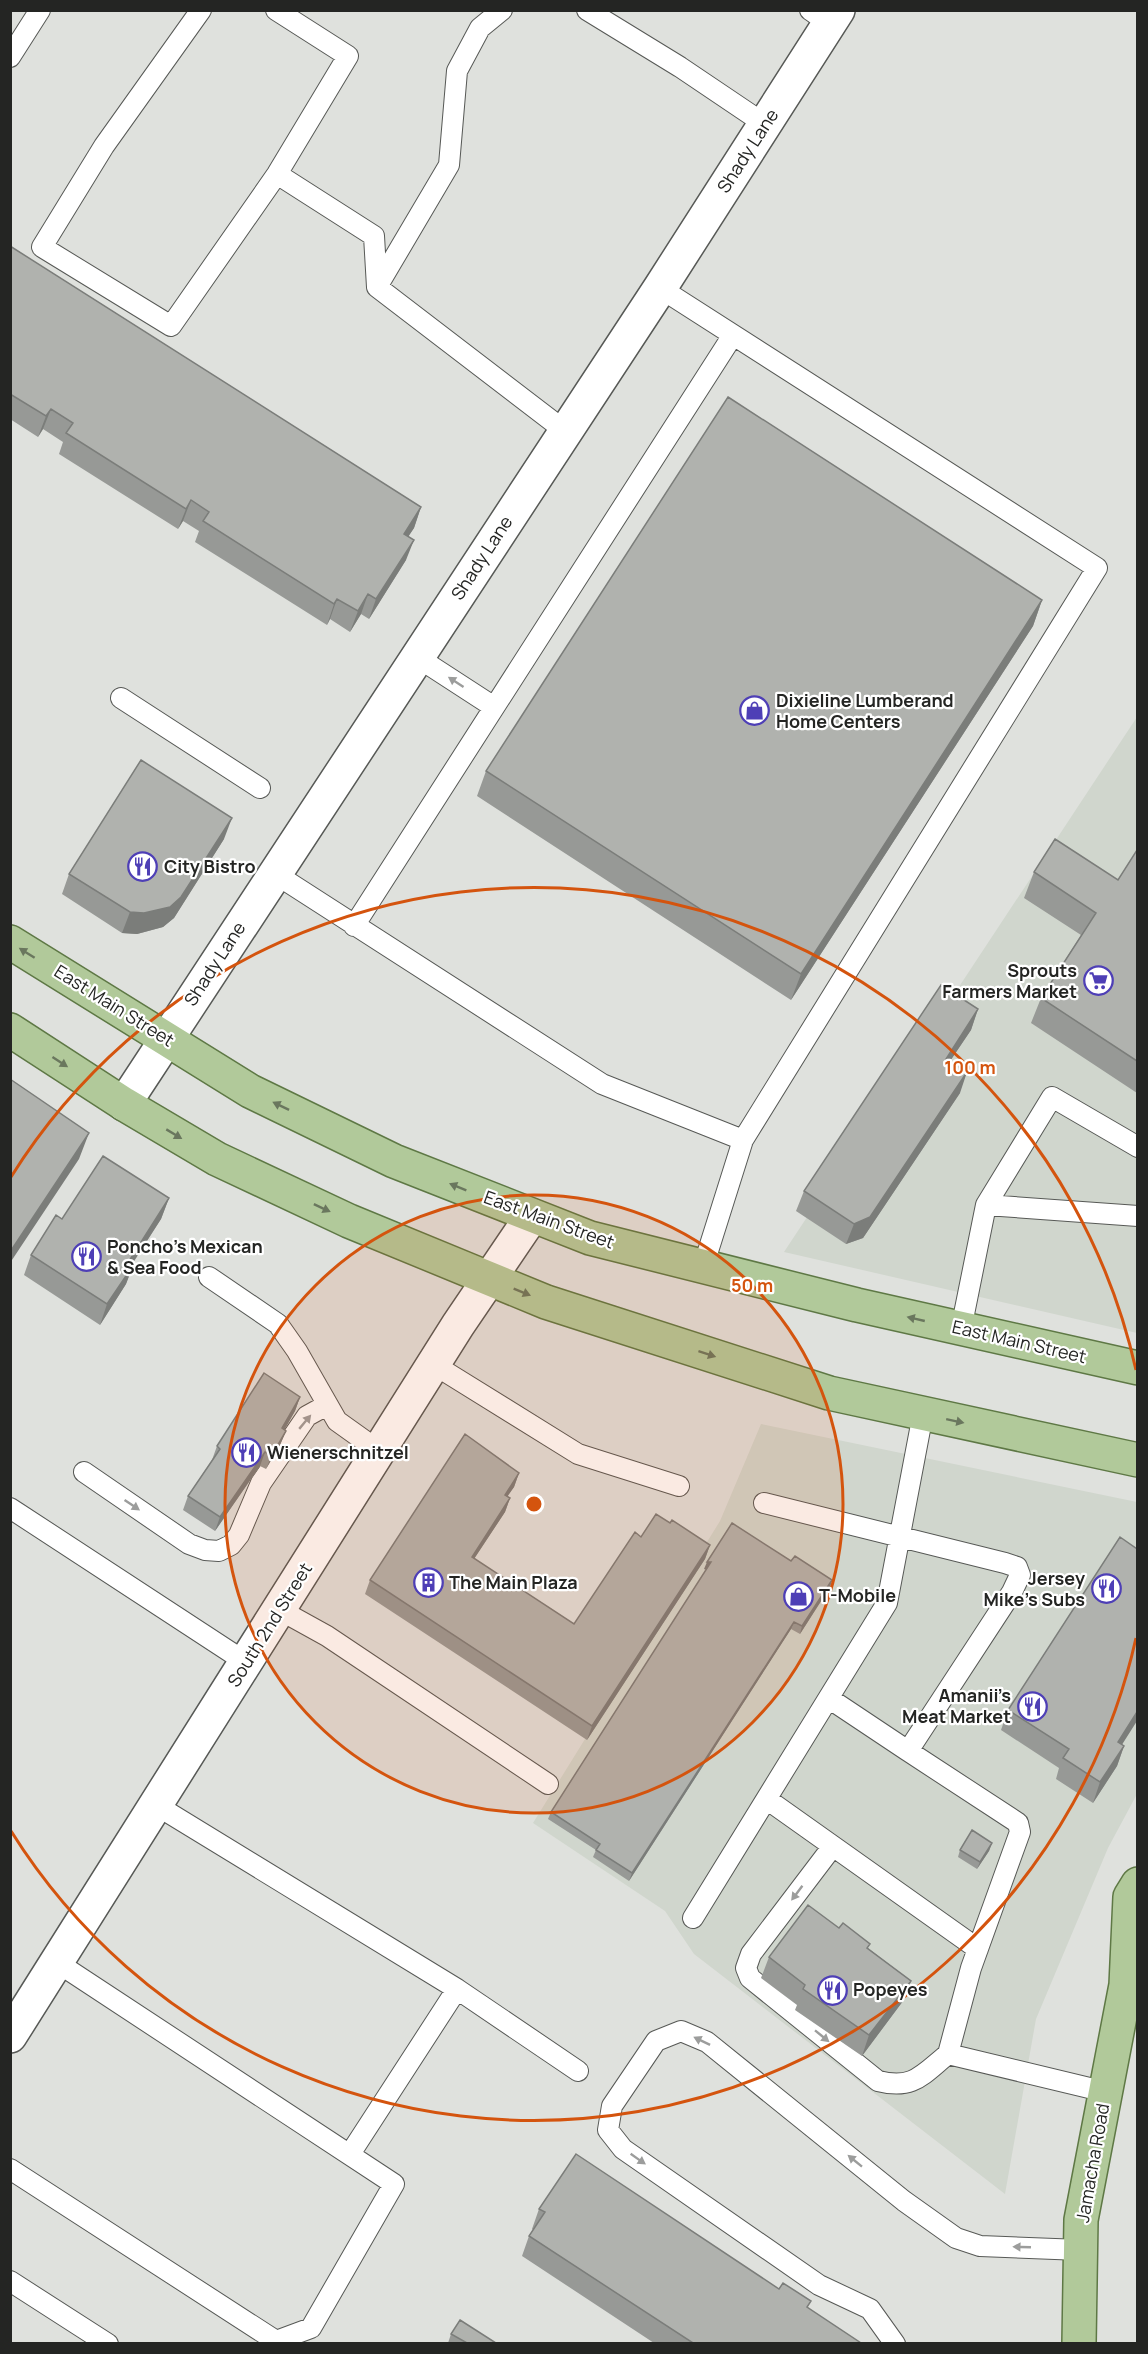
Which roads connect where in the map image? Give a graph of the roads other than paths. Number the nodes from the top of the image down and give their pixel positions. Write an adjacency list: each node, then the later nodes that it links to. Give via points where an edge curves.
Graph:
1 (40, 10): 7 (lane)
2 (201, 10): 9 (lane, via 104,146 42,247 171,326)
3 (276, 10): 9 (lane, via 348,56)
4 (502, 10): 10 (lane, via 480,28 457,71 449,165)
5 (587, 10): 8 (lane)
6 (826, 15): 8 (street, Shady Lane)
7 (10, 57)
8 (766, 125): 11 (street, Shady Lane)
9 (277, 174): 10 (lane, via 374,236)
10 (377, 287): 13 (lane)
11 (660, 288): 12 (lane); 13 (street, Shady Lane)
12 (733, 335): 16 (lane); 24 (lane, via 1096,568)
13 (565, 431): 14 (street, Shady Lane)
14 (417, 657): 16 (lane, one-way to 14); 18 (street, Shady Lane)
15 (121, 698): 17 (lane)
16 (494, 707): 19 (lane)
17 (260, 788)
18 (274, 873): 19 (lane); 22 (street, Shady Lane)
19 (354, 926): 24 (lane, via 602,1084)
20 (10, 942): 22 (main road, East Main Street, one-way to 20)
21 (10, 1030): 23 (main road, one-way to 23)
22 (166, 1039): 23 (street, Shady Lane); 27 (main road, East Main Street, one-way to 22, via 363,1146 250,1091)
23 (124, 1104): 31 (main road, one-way to 31, via 217,1159 349,1221)
24 (743, 1140): 29 (lane)
25 (1137, 1148): 26 (lane, via 1052,1097)
26 (986, 1205): 28 (lane); 32 (lane)
27 (532, 1216): 29 (main road, East Main Street, via 590,1238); 31 (street, South 2nd Street)
28 (1137, 1216)
29 (704, 1267): 32 (main road, East Main Street, one-way to 29)
30 (209, 1277): 35 (lane, via 278,1324)
31 (490, 1279): 33 (street, South 2nd Street); 36 (main road, one-way to 36, via 546,1302 829,1393)
32 (962, 1329): 34 (main road, East Main Street)
33 (434, 1364): 37 (street, South 2nd Street); 40 (lane, via 578,1454)
34 (1137, 1368)
35 (327, 1405): 37 (lane, via 336,1421); 39 (lane, one-way to 35, via 189,1544 219,1551 239,1535 261,1483 307,1416)
36 (923, 1414): 38 (main road, one-way to 38); 43 (lane)
37 (379, 1450): 44 (street, South 2nd Street)
38 (1137, 1460)
39 (84, 1473)
40 (679, 1486)
41 (764, 1503): 43 (lane)
42 (10, 1508): 45 (lane)
43 (901, 1537): 46 (lane, via 887,1603); 47 (lane, via 1005,1563 1017,1568 1020,1575)
44 (280, 1610): 45 (street, South 2nd Street); 48 (lane, via 327,1636)
45 (247, 1663): 50 (street, South 2nd Street)
46 (830, 1699): 47 (lane); 49 (lane)
47 (908, 1751): 54 (lane, via 1018,1823 1017,1846)
48 (548, 1784)
49 (768, 1800): 51 (lane); 53 (lane)
50 (156, 1805): 55 (street, South 2nd Street); 57 (lane)
51 (832, 1846): 54 (lane); 59 (lane, one-way to 59, via 751,1954 746,1968 750,1978 878,2081 896,2086 913,2082)
52 (1137, 1884): 56 (main road, Jamacha Road, via 1130,1897)
53 (693, 1918)
54 (978, 1949): 59 (lane)
55 (58, 1963): 58 (street, South 2nd Street); 62 (lane)
56 (1132, 1980): 61 (main road, Jamacha Road)
57 (457, 1989): 60 (lane); 62 (lane)
58 (15, 2018)
59 (948, 2054): 61 (lane)
60 (578, 2071)
61 (1106, 2092): 64 (main road, Jamacha Road, via 1081,2220)
62 (350, 2154): 63 (lane, via 394,2184 311,2328 276,2341)
63 (10, 2169)
64 (1081, 2250): 67 (lane, one-way to 67, via 980,2246 956,2238 919,2213 707,2042 681,2031 656,2041 612,2106 608,2130 623,2149 819,2285 870,2309); 68 (main road, Jamacha Road)
65 (10, 2280): 66 (lane)
66 (108, 2343)
67 (895, 2343)
68 (1074, 2343)

